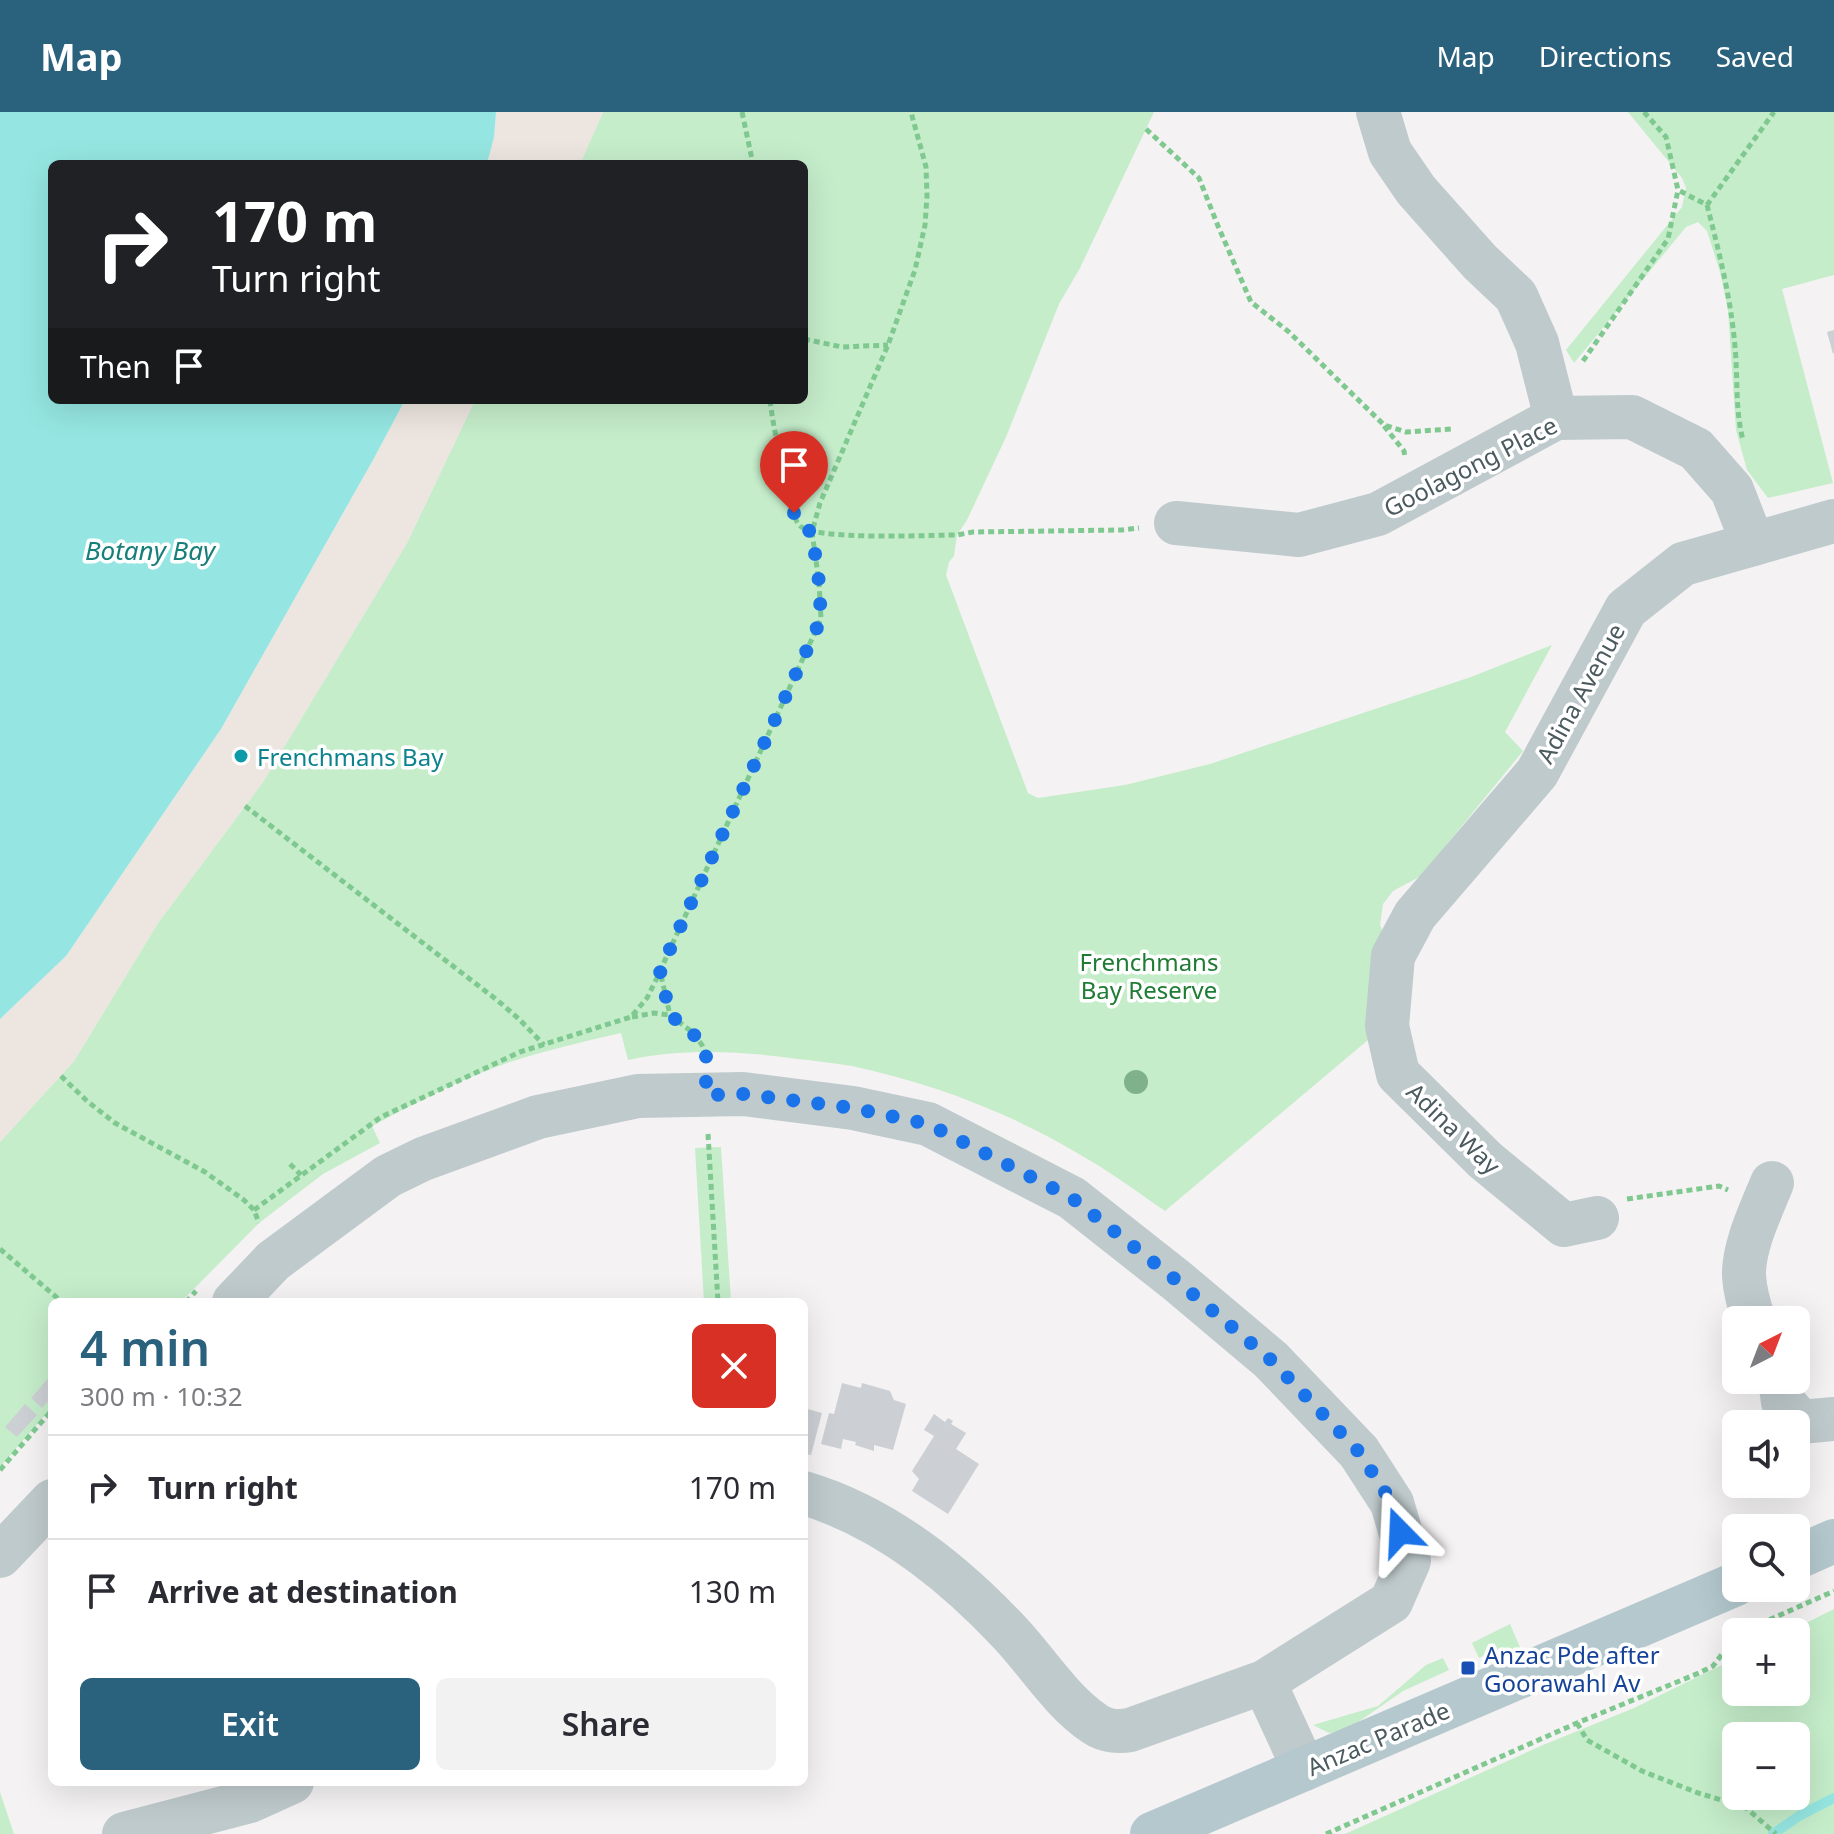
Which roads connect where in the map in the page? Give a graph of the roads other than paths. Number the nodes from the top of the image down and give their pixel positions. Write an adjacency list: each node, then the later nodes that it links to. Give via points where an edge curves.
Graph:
1 (1378, 112): 2 (street, via 1390,152 1416,190 1516,296 1537,343)
2 (1556, 418): 4 (street, Goolagong Place, via 1378,514 1299,535); 5 (street, Goolagong Place, via 1632,417 1696,449 1732,490)
3 (1834, 521): 5 (street, Adina Avenue)
4 (1176, 523)
5 (1753, 544): 6 (street, Adina Avenue, via 1683,564 1626,609 1537,773)
6 (1415, 915): 8 (street, Adina Way, via 1393,956 1387,1026 1398,1074 1485,1160)
7 (1768, 1194): 10 (street, via 1744,1273)
8 (1573, 1234)
9 (218, 1293): 19 (street, via 273,1261 388,1176 538,1117 638,1096 743,1094 928,1124 1072,1198 1176,1280 1271,1360 1359,1452 1392,1503 1409,1561 1391,1602)
10 (1749, 1306)
11 (1782, 1394): 12 (street, via 1801,1422)
12 (1834, 1419)
13 (808, 1495): 19 (street, via 883,1528 946,1573 1101,1728 1130,1730)
14 (48, 1505): 17 (street)
15 (1834, 1541): 16 (main road)
16 (1810, 1552)
17 (0, 1556)
18 (1722, 1590): 20 (main road, Anzac Parade)
19 (1264, 1682): 20 (street)
20 (1304, 1769): 23 (main road, Anzac Parade)
21 (283, 1786): 22 (street, via 250,1801)
22 (124, 1834)
23 (1152, 1834)

